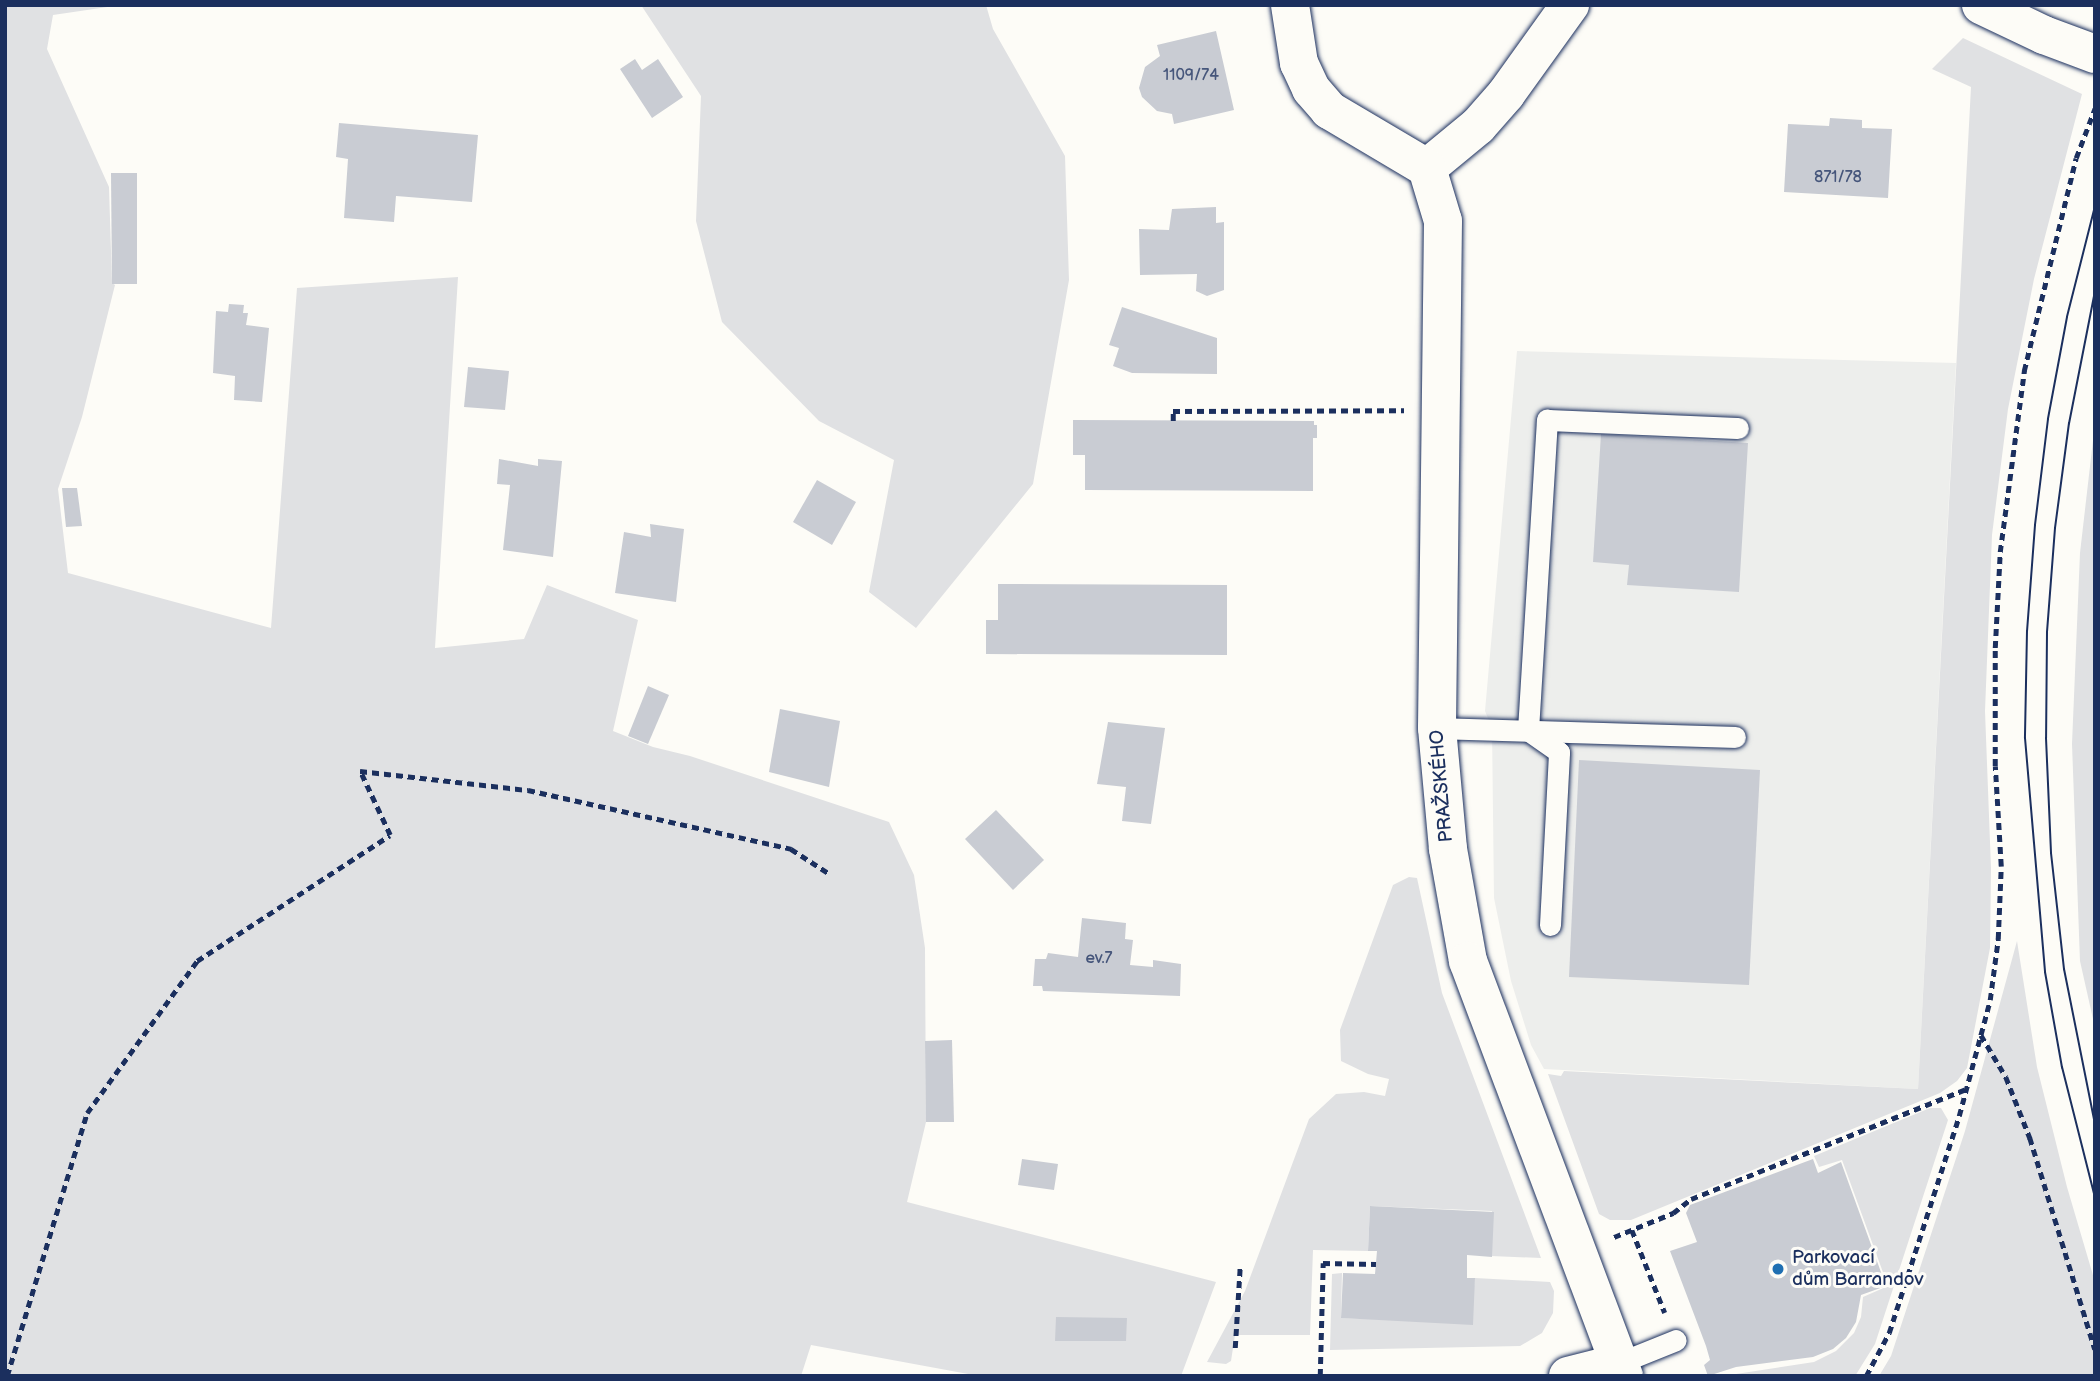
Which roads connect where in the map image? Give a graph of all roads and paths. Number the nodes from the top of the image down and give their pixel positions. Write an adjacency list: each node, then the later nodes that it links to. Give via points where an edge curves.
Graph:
1 (1290, 5): 6 (street, via 1299,63 1311,89 1329,110)
2 (1570, 5): 6 (street, via 1478,127)
3 (1981, 5): 4 (street)
4 (2095, 54)
5 (2095, 107): 15 (path, via 2076,158 2024,371 2000,552 1995,766 2001,866 1998,939)
6 (1427, 168): 10 (street, PRAŽSKÉHO, via 1443,222)
7 (1414, 410): 8 (path, via 1173,411)
8 (1173, 421)
9 (1738, 428): 11 (lane, via 1547,420)
10 (1437, 728): 11 (lane); 18 (street, PRAŽSKÉHO, via 1448,849 1468,961)
11 (1528, 730): 12 (lane); 14 (lane, via 1559,752)
12 (1735, 737)
13 (830, 874): 25 (path, via 791,849 528,790 360,771 390,835 197,961 87,1113)
14 (1550, 925)
15 (1981, 1035): 16 (path); 23 (path, via 2006,1077 2030,1138)
16 (1967, 1088): 17 (path, via 1691,1199 1674,1213); 28 (path, via 1889,1333)
17 (1632, 1230): 18 (path); 21 (path)
18 (1577, 1254): 24 (street, PRAŽSKÉHO)
19 (1376, 1264): 26 (path, via 1323,1263)
20 (1240, 1266): 22 (path)
21 (1676, 1340): 24 (lane)
22 (1235, 1348)
23 (2095, 1349)
24 (1621, 1369): 27 (street)
25 (6, 1376)
26 (1320, 1376)
27 (1569, 1376)
28 (1866, 1376)

